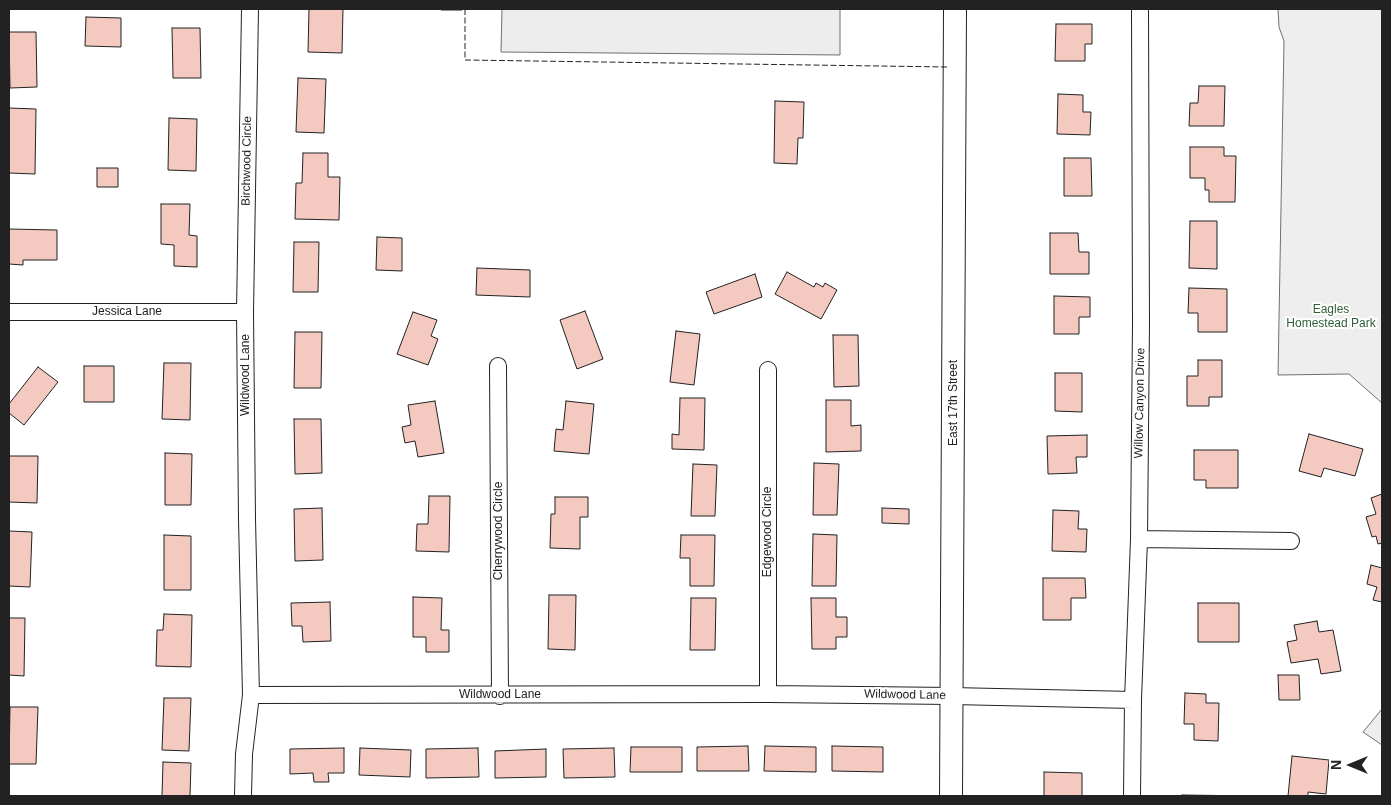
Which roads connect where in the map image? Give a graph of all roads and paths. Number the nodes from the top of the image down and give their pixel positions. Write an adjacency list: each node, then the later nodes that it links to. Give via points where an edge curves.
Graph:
1 (250, 9): 5 (street, Birchwood Circle)
2 (955, 9): 13 (main road, East 17th Street)
3 (1140, 9): 8 (street, Willow Canyon Drive)
4 (9, 312): 5 (street, Jessica Lane)
5 (245, 312): 11 (street, Wildwood Lane)
6 (498, 366): 12 (street, Cherrywood Circle)
7 (768, 370): 10 (street, Edgewood Circle)
8 (1139, 539): 9 (street); 14 (street, Willow Canyon Drive)
9 (1291, 541)
10 (768, 694): 12 (street, Wildwood Lane); 13 (street, Wildwood Lane)
11 (251, 695): 12 (street, Wildwood Lane); 15 (street)
12 (500, 696)
13 (952, 696): 14 (street, Wildwood Lane); 16 (main road, East 17th Street)
14 (1133, 700): 17 (street, Willow Canyon Drive)
15 (243, 796)
16 (951, 796)
17 (1132, 796)

